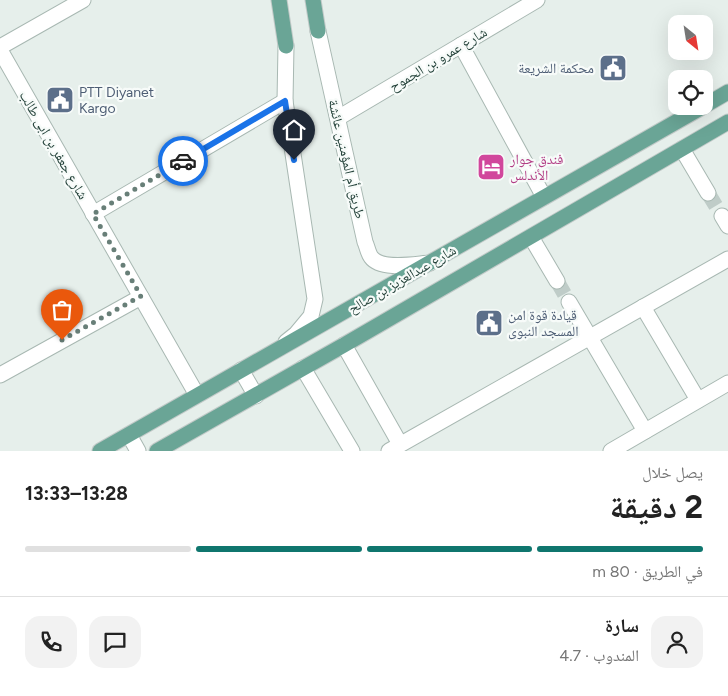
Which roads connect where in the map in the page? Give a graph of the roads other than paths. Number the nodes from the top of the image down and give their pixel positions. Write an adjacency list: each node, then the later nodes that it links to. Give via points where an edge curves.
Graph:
1 (83, 0): 8 (street)
2 (279, 0): 7 (main road)
3 (312, 0): 5 (main road, طريق أم المؤمنين عائشة)
4 (537, 0): 6 (street, شارع عمرو بن الجموح)
5 (318, 31): 13 (street, طريق أم المؤمنين عائشة)
6 (461, 45): 13 (street, شارع عمرو بن الجموح); 17 (street)
7 (286, 46): 10 (street)
8 (0, 49): 18 (street, شارع جعفر بن ابى طالب)
9 (728, 92): 11 (main road, شارع عبدالعزيز بن صالح)
10 (285, 101): 18 (street); 28 (street, via 314,299 311,316)
11 (713, 101)
12 (688, 115): 17 (main road, شارع عبدالعزيز بن صالح)
13 (338, 118): 21 (street, طريق أم المؤمنين عائشة, via 371,257 382,264)
14 (728, 122): 15 (main road, شارع عبدالعزيز بن صالح)
15 (682, 149): 16 (street); 19 (main road, شارع عبدالعزيز بن صالح)
16 (708, 193)
17 (544, 197): 21 (main road, شارع عبدالعزيز بن صالح)
18 (93, 214): 23 (street, شارع جعفر بن ابى طالب)
19 (531, 237): 22 (street); 27 (main road, شارع عبدالعزيز بن صالح)
20 (728, 258): 25 (street)
21 (430, 263): 28 (main road, شارع عبدالعزيز بن صالح)
22 (556, 281)
23 (141, 296): 31 (street); 33 (street, شارع جعفر بن ابى طالب)
24 (569, 302): 26 (street)
25 (643, 307): 26 (street); 35 (street)
26 (589, 338): 36 (street); 38 (street)
27 (344, 345): 29 (main road, شارع عبدالعزيز بن صالح); 38 (street)
28 (278, 349): 30 (main road, شارع عبدالعزيز بن صالح)
29 (303, 368): 34 (main road, شارع عبدالعزيز بن صالح); 42 (street)
30 (241, 370): 33 (main road, شارع عبدالعزيز بن صالح); 34 (street)
31 (0, 375)
32 (727, 386): 35 (street)
33 (197, 395): 37 (main road, شارع عبدالعزيز بن صالح)
34 (256, 396): 41 (main road, شارع عبدالعزيز بن صالح)
35 (698, 400): 36 (street)
36 (645, 431): 43 (street)
37 (128, 435): 39 (main road, شارع عبدالعزيز بن صالح); 40 (street)
38 (394, 448)
39 (100, 451)
40 (138, 451)
41 (157, 451)
42 (352, 451)
43 (611, 451)

